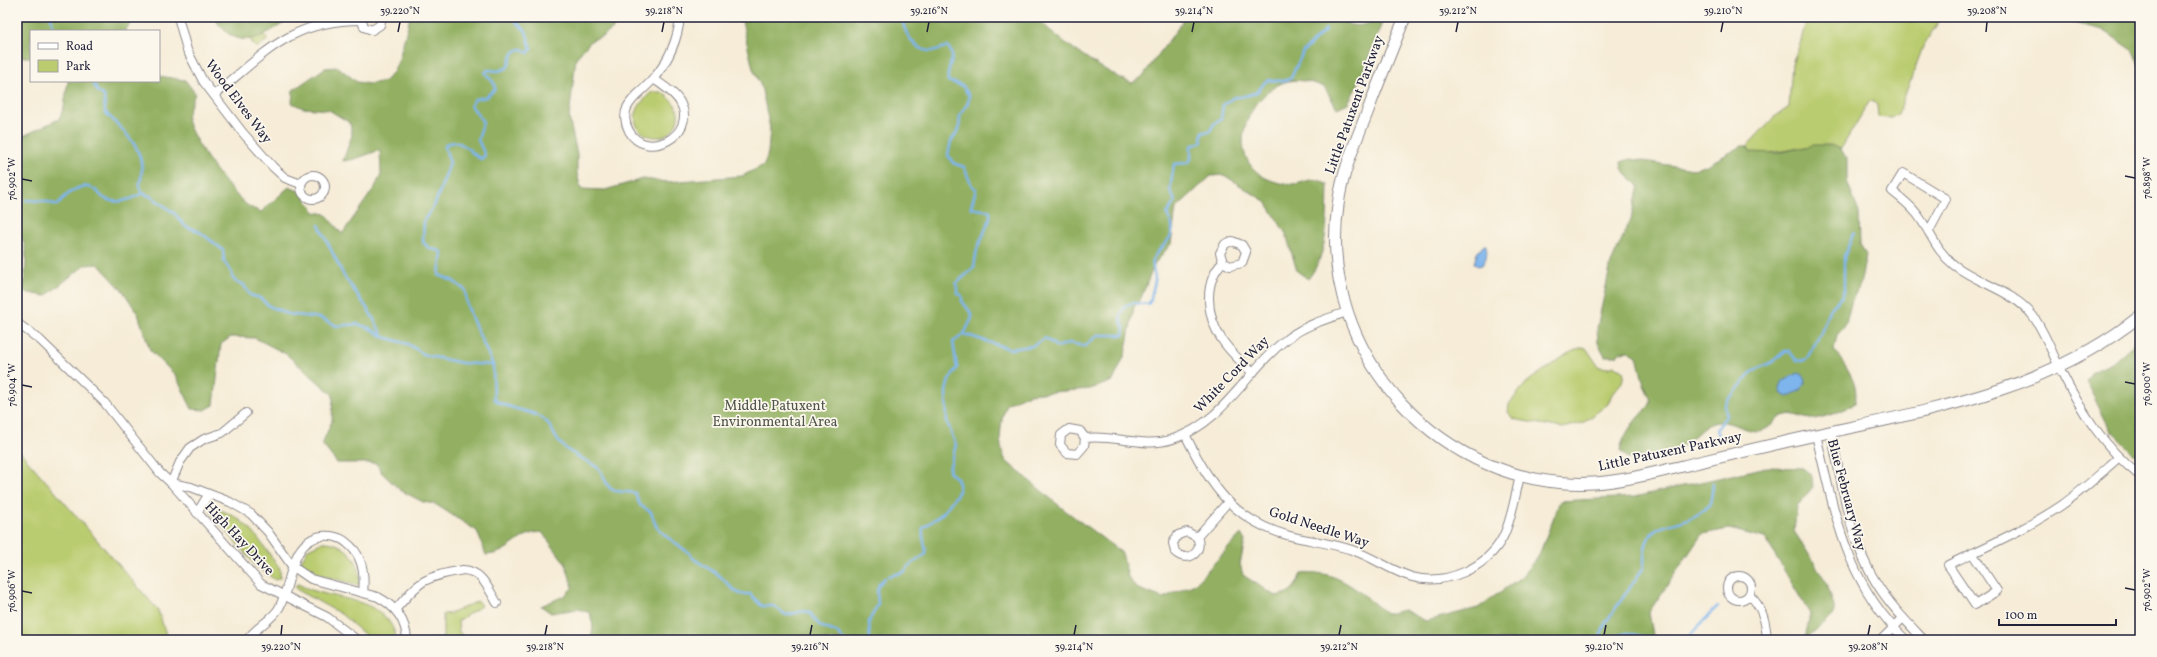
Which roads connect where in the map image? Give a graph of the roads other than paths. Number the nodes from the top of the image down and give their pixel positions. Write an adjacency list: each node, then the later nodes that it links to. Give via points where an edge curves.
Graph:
1 (178, 17): 7 (street, Wood Elves Way, via 187,50 203,81)
2 (382, 17): 5 (street, via 380,25 372,30 364,27)
3 (680, 17): 6 (street, via 673,47)
4 (1404, 17): 11 (street, Little Patuxent Parkway, via 1350,159 1338,205 1336,265)
5 (361, 18): 7 (street, via 326,23 286,37)
6 (654, 79): 6 (street, via 678,99 684,115 677,134 666,142 655,145 634,138 626,119 626,110 633,97)
7 (214, 95): 8 (street, Wood Elves Way, via 273,167 285,178)
8 (301, 184)
9 (1929, 231): 9 (street, via 1918,215 1892,191 1903,173 1946,199); 14 (street, via 1939,250 1956,266 2026,308 2040,326)
10 (1223, 262): 15 (street, via 1214,273 1210,284 1211,318 1223,342)
11 (1347, 312): 15 (street, White Cord Way, via 1315,323 1294,334 1275,349); 22 (street, Little Patuxent Parkway, via 1353,331 1372,367 1412,415 1456,449)
12 (2140, 316): 14 (street, Little Patuxent Parkway, via 2110,338)
13 (17, 323): 24 (street, High Hay Drive, via 40,340 104,402 156,468)
14 (2059, 367): 17 (street, Little Patuxent Parkway, via 1991,393); 21 (street, via 2092,426)
15 (1254, 373): 18 (street, White Cord Way, via 1221,409)
16 (246, 413): 24 (street, via 222,433 204,439 190,448)
17 (1830, 432): 19 (street, Little Patuxent Parkway); 36 (street, Blue February Way, via 1857,545 1876,584)
18 (1185, 434): 20 (street, White Cord Way, via 1172,440 1148,443 1102,437); 26 (street, Gold Needle Way, via 1206,475)
19 (1816, 435): 22 (street, Little Patuxent Parkway, via 1618,480 1571,483); 37 (street, Blue February Way, via 1850,562 1864,588)
20 (1085, 438)
21 (2118, 458): 23 (street); 29 (street, via 2063,504 2019,531)
22 (1520, 476): 26 (street, Gold Needle Way, via 1508,526 1497,546 1479,564 1446,578 1413,577 1353,550 1289,535 1252,519)
23 (2140, 476)
24 (171, 482): 25 (street, High Hay Drive); 27 (street, High Hay Drive)
25 (208, 495): 27 (street); 30 (street, High Hay Drive, via 230,502 251,514 268,532)
26 (1228, 502): 28 (street)
27 (197, 513): 33 (street, High Hay Drive, via 253,578)
28 (1196, 537)
29 (1972, 553): 29 (street, via 1948,565 1975,605 1997,591)
30 (292, 566): 31 (street, High Hay Drive, via 311,579); 31 (street, via 302,547 315,537 340,539 352,548 361,562); 33 (street)
31 (363, 593): 35 (street, High Hay Drive, via 378,597)
32 (1750, 595): 41 (street, via 1763,615)
33 (284, 597): 38 (street, via 272,617); 39 (street, High Hay Drive, via 327,617)
34 (497, 603): 35 (street, via 479,575 463,570 425,579 411,590)
35 (396, 609): 40 (street, High Hay Drive, via 404,622)
36 (1903, 618): 37 (street); 44 (street, Blue February Way)
37 (1894, 628): 42 (street); 43 (street, Blue February Way)
38 (247, 640)
39 (356, 640)
40 (407, 640)
41 (1767, 640)
42 (1881, 640)
43 (1906, 640)
44 (1924, 640)

